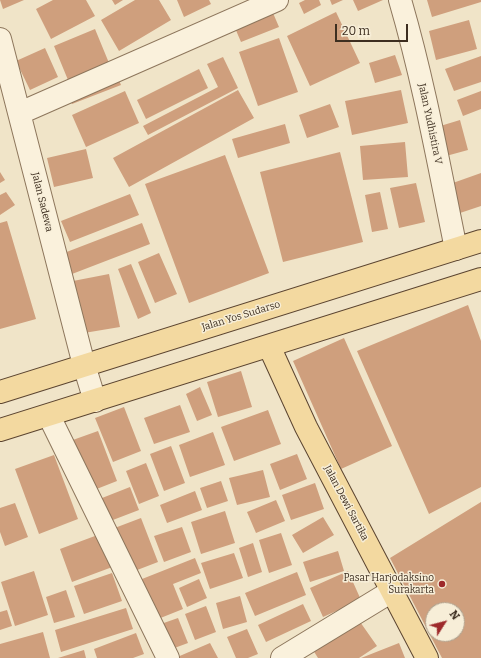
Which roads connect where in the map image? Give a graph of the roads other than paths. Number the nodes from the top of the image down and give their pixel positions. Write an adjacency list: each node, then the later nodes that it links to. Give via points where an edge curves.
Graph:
1 (277, 0): 4 (street)
2 (400, 0): 6 (street, Jalan Yudhistira V, via 422,85)
3 (0, 40): 4 (street, Jalan Sadewa)
4 (20, 113): 9 (street, Jalan Sadewa)
5 (481, 241): 6 (main road, Jalan Yos Sudarso)
6 (456, 249): 9 (main road, Jalan Yos Sudarso)
7 (481, 279): 8 (main road)
8 (269, 346): 11 (main road); 14 (main road, Jalan Dewi Sartika, via 306,427)
9 (84, 365): 10 (main road, Jalan Yos Sudarso); 11 (street, Jalan Sadewa)
10 (0, 392)
11 (95, 401): 12 (main road)
12 (49, 416): 13 (main road); 15 (street)
13 (0, 430)
14 (392, 591): 16 (street); 17 (main road, Jalan Dewi Sartika)
15 (168, 658)
16 (282, 658)
17 (427, 658)

